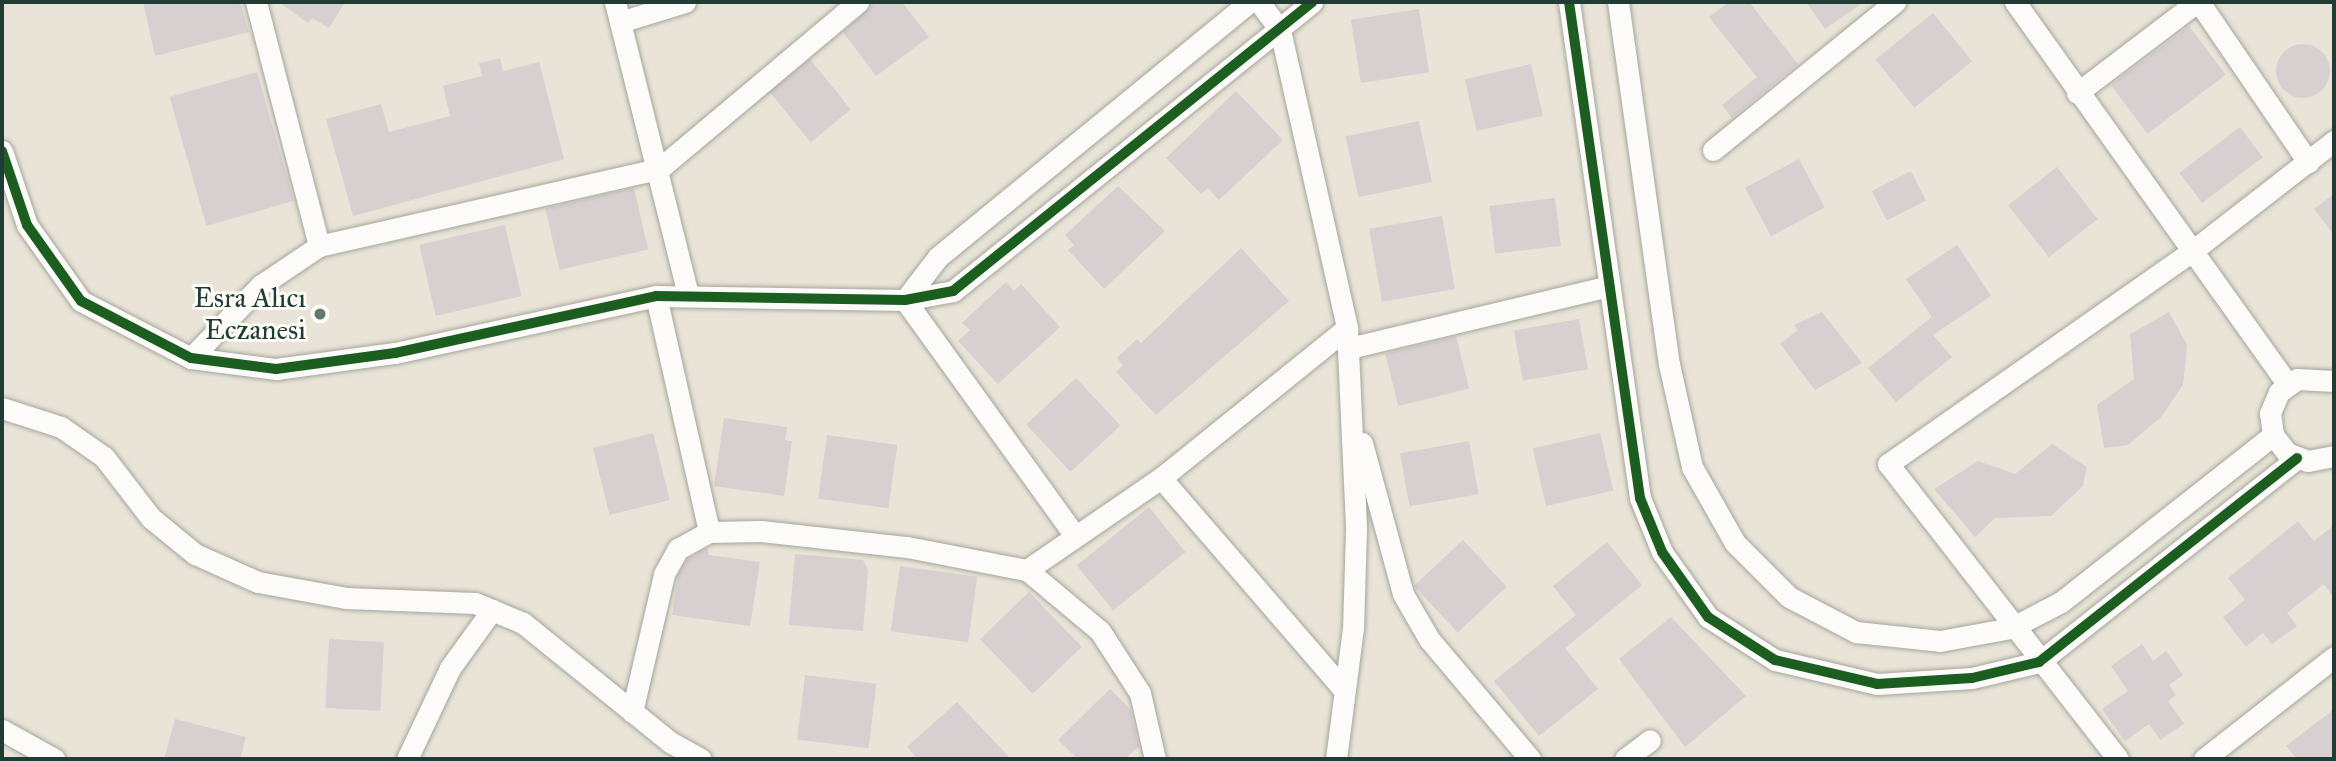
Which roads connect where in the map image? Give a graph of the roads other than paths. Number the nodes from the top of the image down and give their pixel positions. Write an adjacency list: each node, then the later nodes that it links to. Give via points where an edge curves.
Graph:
1 (256, 2): 20 (street)
2 (685, 2): 12 (street)
3 (858, 2): 19 (street)
4 (1249, 2): 25 (street, via 938,257)
5 (1259, 2): 13 (street)
6 (1312, 2): 13 (street)
7 (1569, 2): 22 (street)
8 (1619, 2): 40 (street, via 1669,364 1692,467 1735,543 1789,597 1856,632 1940,641)
9 (1895, 2): 16 (street)
10 (2015, 2): 14 (street)
11 (2198, 2): 14 (street); 18 (street)
12 (617, 12): 19 (street)
13 (1280, 30): 25 (street, via 953,291); 26 (street)
14 (2077, 93): 21 (street)
15 (2334, 141): 18 (street)
16 (1713, 150)
17 (2, 151): 27 (street, via 27,225 82,301)
18 (2308, 162): 21 (street)
19 (659, 169): 20 (street); 23 (street)
20 (319, 246): 27 (street, via 261,285)
21 (2196, 248): 29 (street); 40 (street, via 1888,464)
22 (1605, 286): 26 (street); 42 (street, via 1640,498 1662,552 1708,617 1775,660 1877,684 1972,678)
23 (688, 295): 24 (street); 25 (street, via 759,302)
24 (656, 296): 27 (street, via 395,353 276,369); 36 (street)
25 (905, 300): 37 (street)
26 (1348, 338): 31 (street); 35 (street)
27 (191, 358)
28 (2333, 379): 29 (street, via 2308,376)
29 (2287, 384): 32 (street, via 2270,413)
30 (2, 408): 39 (street, via 61,427 104,457 151,517 195,554 258,582 346,598 475,603)
31 (1353, 410): 43 (street, via 1356,529); 52 (street, via 1404,594 1429,639)
32 (2273, 435): 34 (street); 40 (street, via 2061,602)
33 (2334, 456): 34 (street)
34 (2297, 458): 42 (street)
35 (1161, 478): 37 (street); 43 (street)
36 (709, 531): 38 (street, via 907,547); 44 (street, via 678,549 664,574)
37 (1075, 536): 38 (street)
38 (1027, 570): 50 (street, via 1100,631 1140,693)
39 (492, 611): 44 (street, via 523,623); 48 (street, via 450,668)
40 (2011, 628): 42 (street)
41 (2334, 657): 55 (street)
42 (2039, 662): 54 (street)
43 (1345, 691): 51 (street)
44 (632, 712): 49 (street)
45 (2, 730): 47 (street)
46 (1650, 740): 53 (street)
47 (54, 759)
48 (407, 759)
49 (701, 759)
50 (1155, 759)
51 (1336, 759)
52 (1530, 759)
53 (1625, 759)
54 (2118, 759)
55 (2204, 759)

